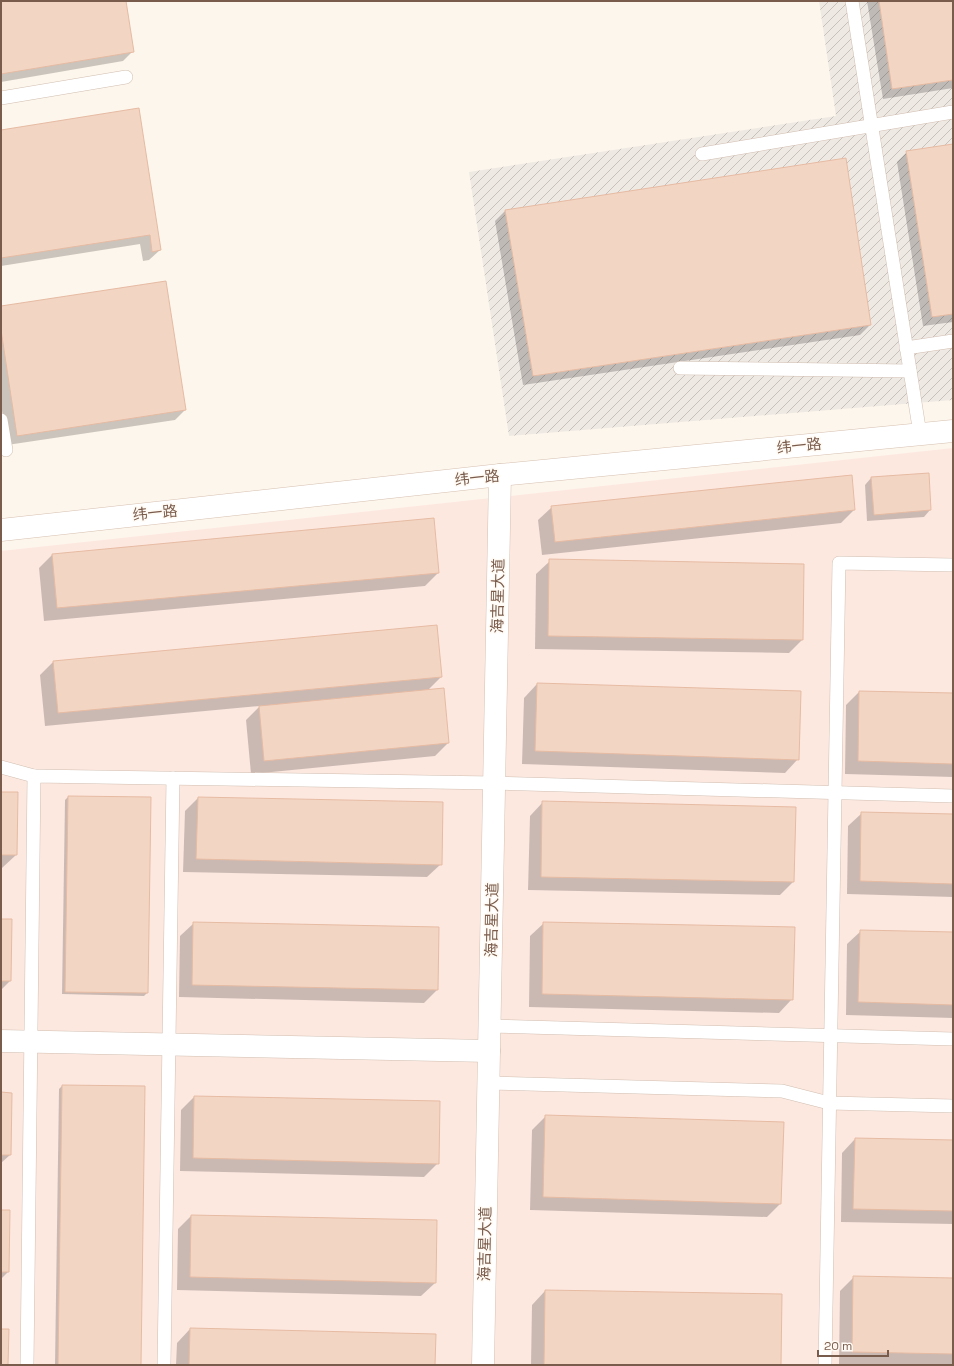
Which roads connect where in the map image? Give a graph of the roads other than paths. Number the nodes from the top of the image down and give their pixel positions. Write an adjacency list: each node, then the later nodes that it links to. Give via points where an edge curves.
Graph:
1 (852, 1): 5 (lane)
2 (126, 77): 3 (lane)
3 (1, 98)
4 (953, 112): 5 (lane)
5 (872, 125): 6 (lane); 8 (lane)
6 (702, 154)
7 (953, 341): 8 (lane)
8 (906, 348): 10 (lane)
9 (680, 368): 10 (lane)
10 (910, 371): 13 (lane)
11 (1, 420): 14 (lane)
12 (953, 431): 13 (street, 纬一路)
13 (920, 434): 15 (street, 纬一路)
14 (6, 450)
15 (500, 475): 16 (street, 纬一路); 21 (street, 海吉星大道)
16 (1, 530)
17 (953, 565): 22 (lane, via 839,563)
18 (1, 767): 19 (lane)
19 (34, 776): 20 (lane); 28 (lane)
20 (173, 778): 21 (lane); 29 (lane)
21 (494, 783): 22 (lane); 24 (street, 海吉星大道)
22 (835, 793): 23 (lane); 25 (lane)
23 (953, 796)
24 (490, 1026): 25 (lane); 30 (street, 海吉星大道)
25 (831, 1035): 26 (lane); 32 (lane)
26 (953, 1039)
27 (1, 1041): 28 (street)
28 (31, 1042): 29 (street); 34 (lane)
29 (169, 1044): 30 (street); 35 (lane)
30 (489, 1051): 31 (street, 海吉星大道)
31 (488, 1083): 32 (lane, via 782,1091); 36 (street, 海吉星大道)
32 (829, 1103): 33 (lane); 37 (lane)
33 (953, 1106)
34 (27, 1365)
35 (164, 1365)
36 (483, 1365)
37 (825, 1365)

